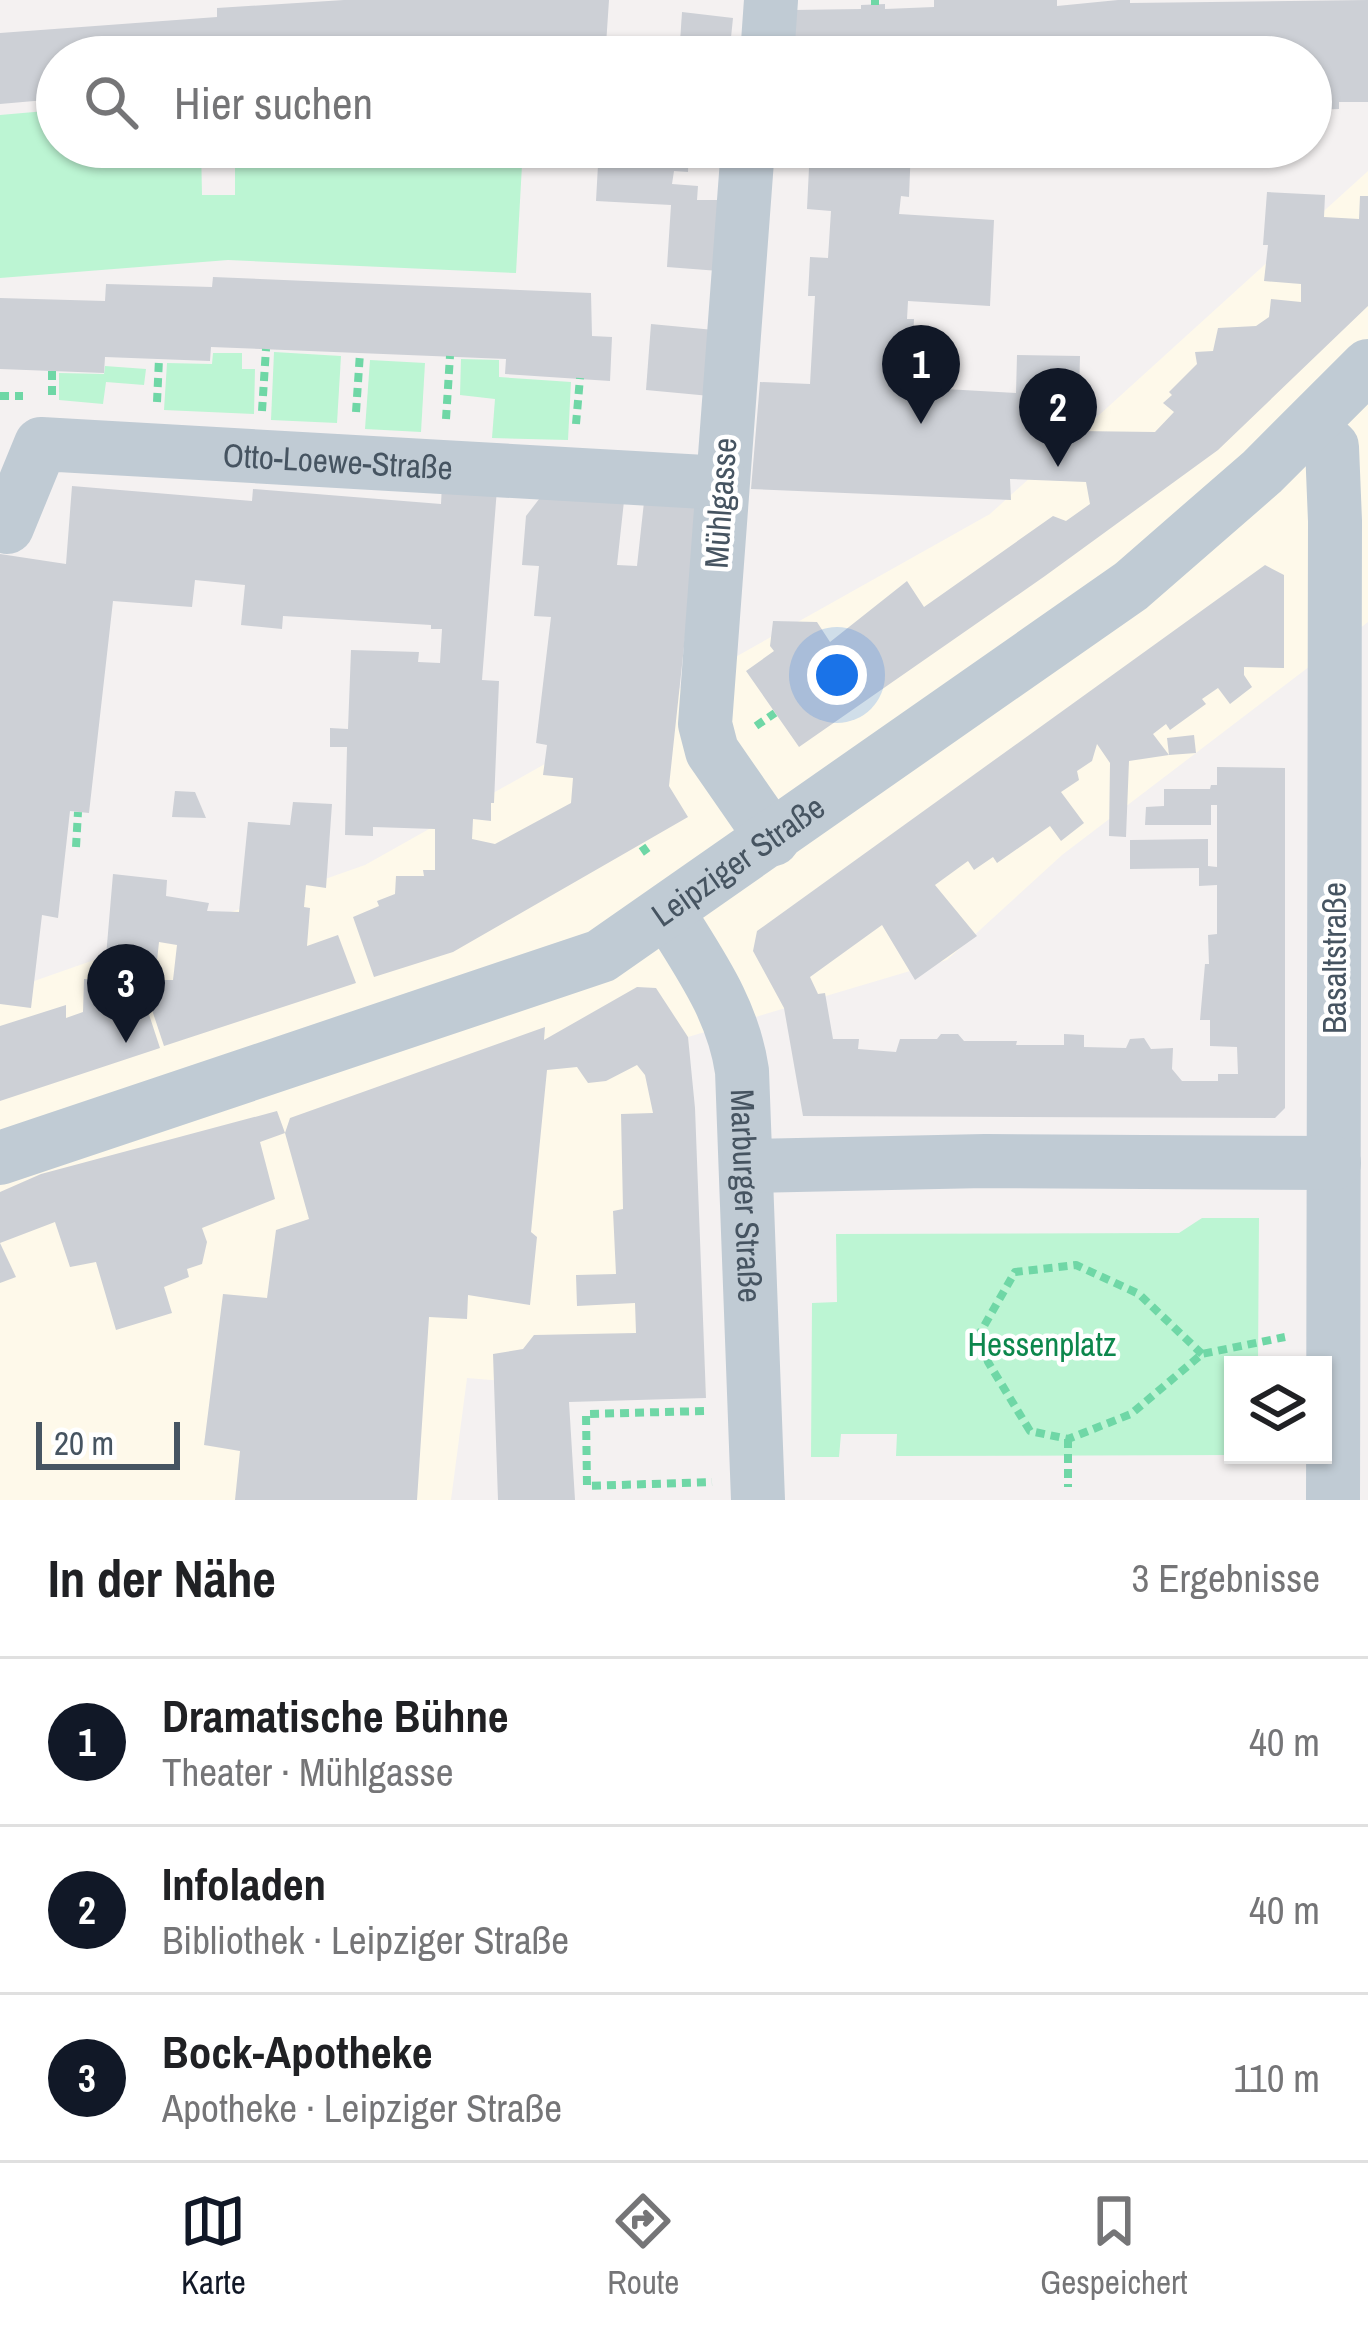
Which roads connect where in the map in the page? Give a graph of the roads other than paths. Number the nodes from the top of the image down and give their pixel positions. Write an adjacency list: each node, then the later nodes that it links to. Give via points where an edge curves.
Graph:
1 (771, 0): 2 (street)
2 (768, 36)
3 (746, 168): 6 (street, Mühlgasse)
4 (1368, 366): 5 (street, Leipziger Straße)
5 (1309, 426): 8 (street, Leipziger Straße, via 1131,586); 10 (street, Basaltstraße, via 1332,447)
6 (722, 483): 7 (street, Otto-Loewe-Straße, via 41,444); 8 (street, Mühlgasse, via 705,724 712,751)
7 (8, 526)
8 (773, 839): 9 (street, Leipziger Straße)
9 (667, 911): 11 (street, Leipziger Straße, via 602,956); 13 (street, Marburger Straße, via 735,1031)
10 (1351, 1027): 12 (street, Basaltstraße)
11 (0, 1158)
12 (1334, 1163): 13 (street); 15 (street, Basaltstraße)
13 (748, 1166): 14 (street, Marburger Straße)
14 (739, 1491)
15 (1334, 1500)

